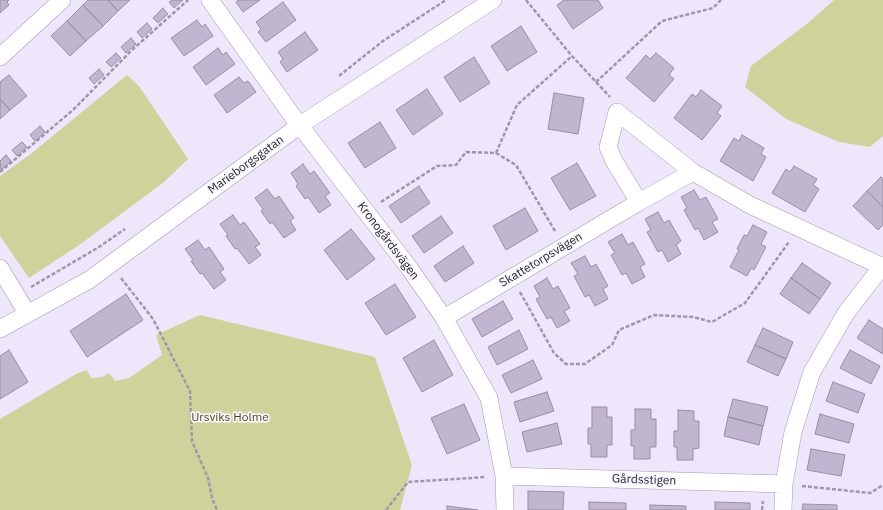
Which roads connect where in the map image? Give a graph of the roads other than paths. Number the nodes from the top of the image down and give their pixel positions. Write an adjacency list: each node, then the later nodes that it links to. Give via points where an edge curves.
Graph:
1 (62, 0): 4 (street)
2 (210, 0): 5 (street, Kronogårdsvägen)
3 (493, 0): 5 (street, Marieborgsgatan)
4 (0, 57)
5 (300, 125): 10 (street, Marieborgsgatan, via 111,265 89,280); 11 (street, Kronogårdsvägen, via 410,269)
6 (693, 172): 7 (street, Skattetorpsvägen); 7 (street, via 617,112 608,147); 8 (street, via 750,205)
7 (639, 202): 11 (street, Skattetorpsvägen)
8 (882, 265): 14 (street, via 846,313 812,372 793,432)
9 (0, 268): 10 (street)
10 (27, 313): 12 (street, Marieborgsgatan)
11 (444, 318): 13 (street, Kronogårdsvägen, via 489,398)
12 (0, 330)
13 (504, 476): 14 (street, Gårdsstigen); 15 (street, Kronogårdsvägen)
14 (784, 484): 16 (street)
15 (505, 510)
16 (783, 510)

